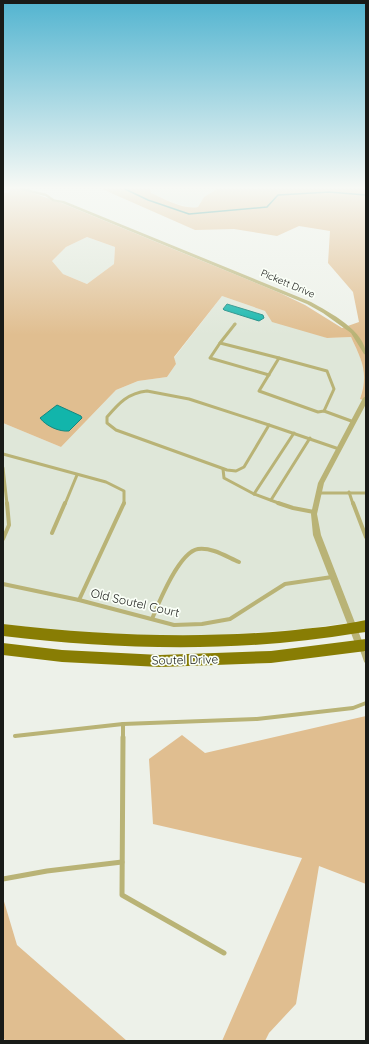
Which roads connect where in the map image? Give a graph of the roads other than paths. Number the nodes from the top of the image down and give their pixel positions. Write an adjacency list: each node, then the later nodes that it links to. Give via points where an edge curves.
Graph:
1 (150, 238): 4 (street, Pickett Drive, via 298,298 325,312 353,332)
2 (235, 324): 3 (lane)
3 (220, 343): 5 (lane); 6 (lane, via 210,358)
4 (366, 353)
5 (279, 358): 6 (lane); 8 (lane, via 327,371 334,389)
6 (269, 375): 8 (lane, via 259,391 318,412)
7 (366, 398): 9 (street)
8 (324, 411): 9 (lane)
9 (354, 422): 13 (street)
10 (269, 424): 11 (lane); 16 (lane, via 244,467 236,471); 16 (lane, via 171,394 146,390 128,396 107,417 107,422 116,430)
11 (294, 432): 12 (lane); 21 (lane)
12 (310, 438): 13 (lane); 22 (lane)
13 (339, 449): 19 (street, via 321,483)
14 (3, 454): 17 (lane)
15 (3, 468): 26 (lane, via 9,525)
16 (223, 469): 21 (lane, via 224,478)
17 (77, 475): 24 (lane); 30 (lane, Old Soutel Court, via 106,482 124,491 125,501)
18 (349, 492): 19 (lane); 20 (lane); 25 (lane)
19 (319, 493): 23 (street)
20 (366, 493)
21 (254, 494): 22 (lane)
22 (272, 500): 23 (lane)
23 (314, 512): 28 (street, via 317,535)
24 (52, 533)
25 (366, 537)
26 (3, 539)
27 (239, 562): 31 (lane, via 207,549 196,548 188,553 167,586)
28 (332, 577): 31 (lane, Old Soutel Court, via 285,584 230,619 174,625); 32 (street)
29 (3, 584): 30 (lane)
30 (79, 600): 31 (lane, Old Soutel Court)
31 (152, 619)
32 (360, 628): 33 (main road, Soutel Drive, via 216,642 66,638); 34 (street)
33 (3, 630)
34 (363, 646): 35 (main road, Soutel Drive, via 271,657 160,661 62,656); 36 (lane)
35 (3, 648)
36 (366, 661)
37 (366, 703): 38 (lane, via 353,708 257,720)
38 (123, 724): 39 (lane); 40 (lane)
39 (15, 736)
40 (122, 862): 41 (lane, via 47,871); 42 (lane, via 122,895)
41 (3, 880)
42 (224, 953)

